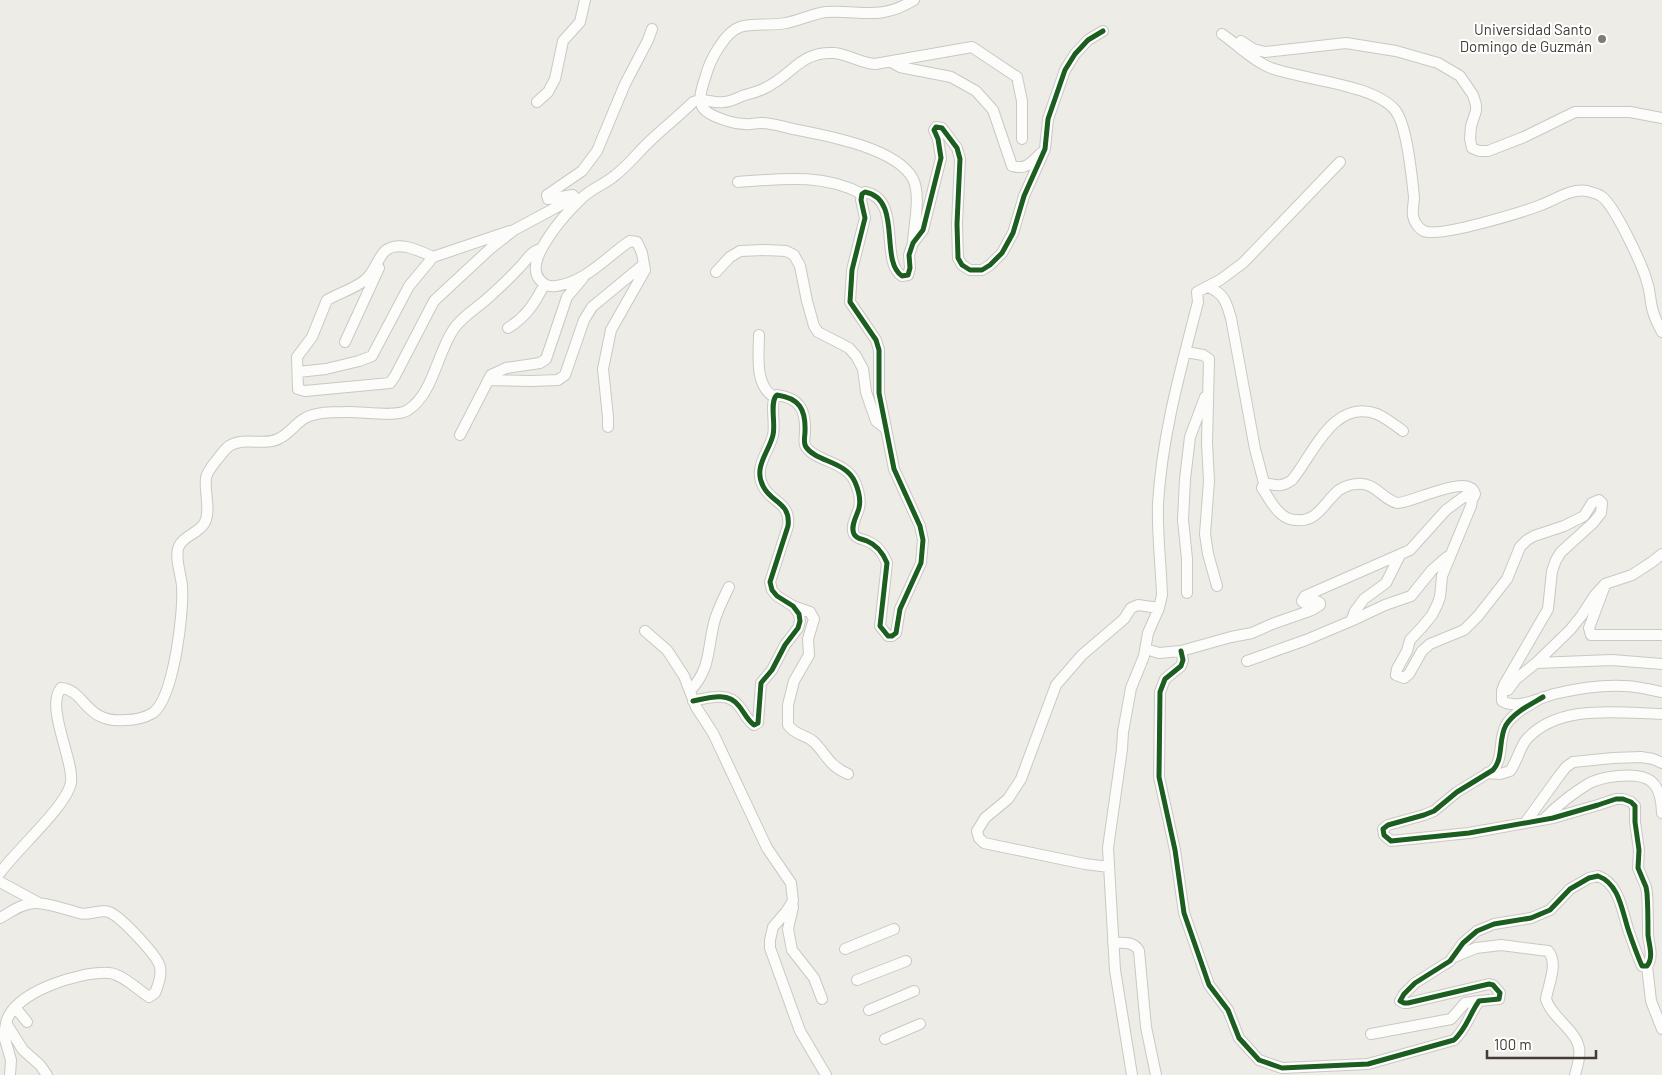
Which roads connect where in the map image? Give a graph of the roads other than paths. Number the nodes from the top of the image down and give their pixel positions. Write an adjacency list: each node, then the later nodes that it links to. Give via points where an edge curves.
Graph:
1 (585, 0): 7 (street, via 580,22 563,41 555,79)
2 (914, 0): 6 (street, via 894,10 871,14 824,12 802,20 740,27 709,63)
3 (652, 29): 14 (street, via 597,151 582,171 547,195 548,199 572,195)
4 (1102, 32): 10 (street, via 1088,40 1065,70 1048,119)
5 (891, 62): 6 (street, via 874,64 846,55 818,54 804,59 776,82 757,91 723,103); 9 (street, via 972,48 1018,77); 10 (street, via 900,67 951,77 976,91 993,110 1012,166 1028,166)
6 (701, 99): 14 (street, via 651,140 614,177); 16 (street, via 702,107 708,113 734,123 761,122 838,137 889,157 905,167 917,193)
7 (537, 102)
8 (1662, 118): 26 (street, via 1630,112 1574,112 1524,137 1488,151 1479,151 1472,148 1470,139 1476,112 1473,95 1460,76 1438,63 1396,51 1346,43 1265,52 1222,34 1257,61 1272,68 1360,91 1383,99 1396,110 1408,151 1413,217 1425,232 1512,215 1570,192 1586,190 1602,196 1641,266 1648,282 1652,310)
9 (1022, 139)
10 (1045, 149): 16 (street, via 1024,196 1013,233 1002,253 982,270 970,270 958,258 958,148 942,128 936,127 941,158 923,230)
11 (1340, 162): 24 (street, via 1254,253)
12 (738, 182): 13 (street, via 786,178 821,180 847,186)
13 (862, 194): 16 (street, via 872,193 882,204 888,218 896,273 902,276 908,275); 35 (street, via 864,218 852,270 850,302 876,340 879,350 879,393)
14 (582, 198): 15 (street, via 568,201); 17 (street)
15 (514, 230): 19 (street); 30 (street, via 434,301 390,382 305,391 298,389)
16 (913, 243)
17 (540, 249): 23 (street, via 534,268); 69 (street, via 534,251 510,278 452,330 422,396 408,411 400,415 359,411 325,413 306,418 279,440 246,441 230,446 220,456 206,478 207,518 196,532 182,540 177,549 182,586 181,613 174,664 164,697 154,712 140,719 105,720 66,688 59,690 56,711 71,773 68,793)
18 (386, 251): 19 (street, via 397,246 417,249); 28 (street); 30 (street, via 366,278 327,300 312,337 297,357)
19 (433, 257): 30 (street, via 409,286 372,356 326,369)
20 (644, 264): 22 (street, via 637,242 630,241); 31 (street, via 592,307 584,320 565,375 558,380 531,382); 34 (street, via 645,270 611,330 606,349 603,369)
21 (716, 272): 35 (street, via 740,251 766,250 794,255 800,266 814,326 818,332 849,348 856,356 863,369 866,392 876,421)
22 (584, 277): 23 (street, via 555,287); 31 (street, via 567,297 546,359 540,363 506,368 492,374)
23 (544, 285): 25 (street, via 534,305)
24 (1209, 287): 29 (street, via 1197,292 1198,302); 38 (street, via 1224,298 1231,318)
25 (508, 328)
26 (1662, 332)
27 (759, 335): 33 (street, via 758,370 764,387)
28 (345, 342)
29 (1186, 352): 32 (street, via 1209,359); 48 (street, via 1161,472 1158,506 1162,595)
30 (298, 372)
31 (488, 380): 37 (street)
32 (1208, 389): 44 (street, via 1209,481 1205,534); 46 (street, via 1190,437 1185,479 1182,520)
33 (774, 397): 35 (street, via 789,396 798,402 805,424 806,447 850,473 854,481 860,506 853,533 877,546 887,562 880,626 888,636 892,636 896,633 900,609 921,563 923,540 920,526 894,469); 47 (street, via 773,435 761,462 762,486 787,510 789,516 770,582 777,596)
34 (608, 427)
35 (885, 428)
36 (1404, 431): 38 (street, via 1378,415 1366,412 1348,414 1333,423 1292,480 1281,486)
37 (460, 436)
38 (1264, 483): 39 (street, via 1262,488 1278,512 1296,520 1311,518 1338,491 1354,484 1369,485 1397,503 1454,486 1474,490)
39 (1472, 500): 40 (street); 42 (street, via 1465,496 1459,499 1410,550)
40 (1453, 551): 49 (street, via 1411,596); 60 (street, via 1442,576 1440,597 1432,615 1410,640 1395,674 1398,677 1404,678 1409,674 1422,651 1430,644 1464,630 1478,616 1508,579 1520,547 1527,540 1584,516 1596,501 1602,503 1601,513 1593,523 1556,560 1548,609 1502,691 1502,701)
41 (1662, 554): 43 (street, via 1632,575)
42 (1400, 555): 49 (street, via 1386,583 1364,598); 53 (street, via 1305,596 1304,603 1320,603 1312,610 1252,634 1231,636)
43 (1605, 584): 51 (street, via 1589,628 1591,635); 55 (street, via 1570,630)
44 (1217, 586)
45 (729, 587): 58 (street, via 714,622 704,669)
46 (1187, 593)
47 (793, 606): 58 (street, via 799,614 798,628 761,683 758,723 749,722 737,703 728,697); 64 (street, via 810,612 814,620 808,640 809,655 794,680 788,705 788,725 814,741 826,759)
48 (1158, 608): 52 (street, via 1148,633); 68 (street, via 1138,605 1130,608 1124,619 1082,655 1056,685 1021,779 1008,799 985,818 977,831 984,844)
49 (1352, 621): 54 (street)
50 (645, 631): 58 (street, via 667,650 684,676)
51 (1662, 635)
52 (1146, 650): 53 (street, via 1159,653); 68 (street, via 1131,688 1123,732 1108,848)
53 (1181, 651): 83 (street, via 1181,666 1165,679 1160,692 1159,778 1175,850 1184,914 1209,985 1228,1010 1240,1038 1258,1060 1282,1068 1368,1064 1454,1040 1464,1031)
54 (1247, 661)
55 (1536, 663): 56 (street, via 1612,660); 60 (street, via 1516,679 1508,690)
56 (1662, 664)
57 (1662, 692): 59 (street, via 1614,686 1577,689)
58 (691, 696): 71 (street, via 713,733 767,848 791,883)
59 (1543, 697): 60 (street); 63 (street, via 1511,719 1503,733 1497,766)
60 (1506, 704)
61 (1662, 714): 63 (street, via 1602,712 1565,716 1534,732 1510,771)
62 (1662, 763): 67 (street, via 1641,757 1574,762 1559,776)
63 (1487, 773): 67 (street, via 1424,816 1388,825 1383,829 1384,835 1391,841 1456,836)
64 (848, 774)
65 (1662, 813): 66 (street, via 1656,785 1650,779 1632,775 1588,784)
66 (1545, 818): 67 (street); 79 (street, via 1616,799 1635,806 1638,868 1647,893 1651,948)
67 (1525, 823)
68 (1109, 867): 75 (street)
69 (0, 873)
70 (0, 882): 72 (street)
71 (793, 901): 82 (street, via 788,929 792,950 814,978); 94 (street, via 773,927 770,948 800,1031)
72 (37, 902): 73 (street, via 24,904); 84 (street, via 84,914 108,912 116,916 156,958 161,968 160,981 155,993 148,997 110,973 78,976 43,988)
73 (0, 918)
74 (894, 929): 76 (street)
75 (1113, 943): 95 (street); 96 (street, via 1131,944 1139,951 1146,1027)
76 (845, 949)
77 (1454, 958): 79 (street, via 1463,943 1477,931 1550,910 1570,889 1598,876 1610,883 1616,892 1642,966); 83 (street, via 1415,983 1400,999 1401,1002 1420,1001 1489,984 1500,993 1497,1000); 97 (street, via 1476,948 1501,945 1548,951 1552,969 1546,999 1578,1044)
78 (906, 961): 80 (street)
79 (1647, 966): 89 (street, via 1651,1000)
80 (857, 980)
81 (914, 991): 85 (street)
82 (822, 999)
83 (1479, 1001): 90 (street, via 1465,1003 1451,1018)
84 (15, 1007): 86 (street); 87 (street)
85 (869, 1010)
86 (27, 1022)
87 (6, 1023): 92 (street, via 4,1036 11,1060); 93 (street, via 24,1050)
88 (920, 1024): 91 (street)
89 (1662, 1029)
90 (1371, 1034)
91 (885, 1039)
92 (10, 1075)
93 (47, 1075)
94 (826, 1075)
95 (1132, 1075)
96 (1156, 1075)
97 (1575, 1075)

